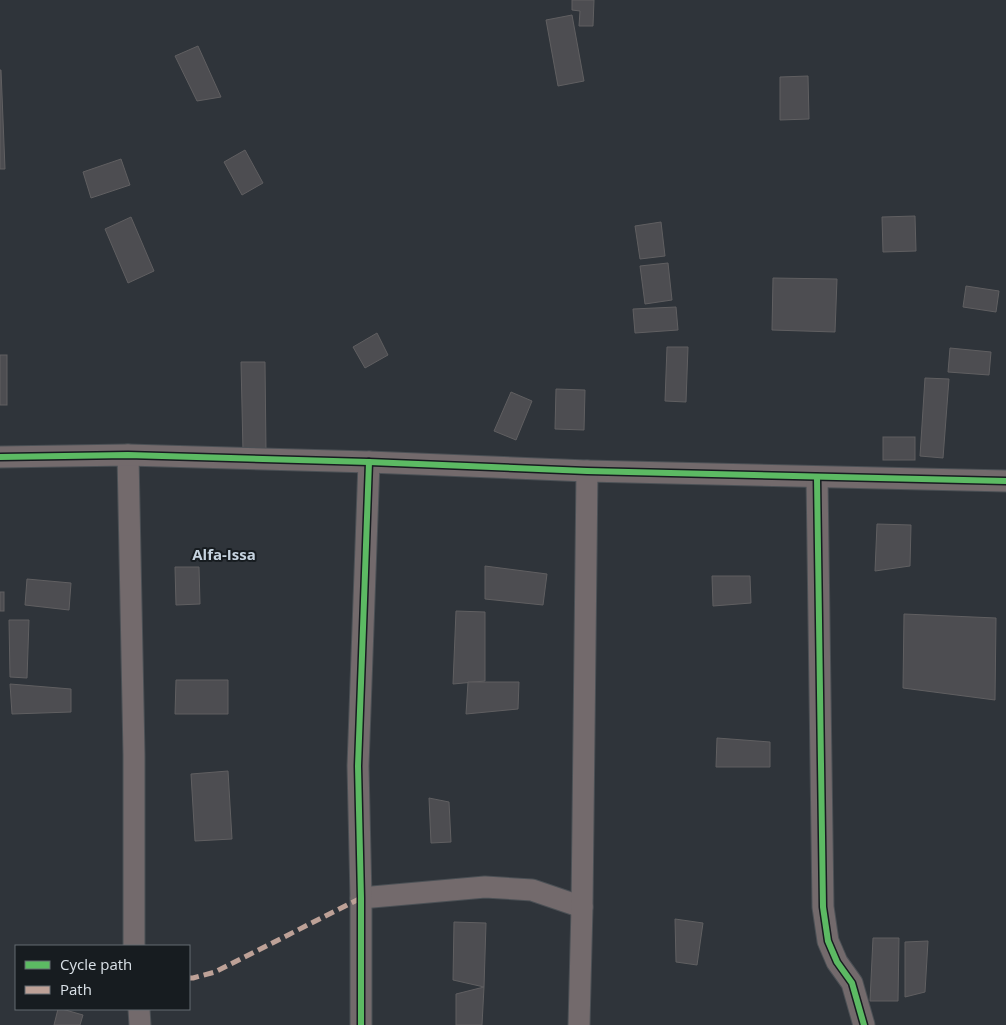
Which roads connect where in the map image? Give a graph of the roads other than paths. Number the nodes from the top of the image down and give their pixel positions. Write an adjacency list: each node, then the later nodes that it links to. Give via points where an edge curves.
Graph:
1 (128, 455): 2 (street); 3 (street); 9 (street)
2 (0, 457)
3 (369, 462): 4 (street); 7 (street, via 358,766)
4 (587, 471): 5 (street); 8 (street)
5 (816, 477): 6 (street); 14 (street, via 823,907 828,942 852,983)
6 (1006, 481)
7 (361, 898): 8 (street, via 485,887 532,890); 12 (street)
8 (582, 907): 13 (street)
9 (134, 945)
10 (138, 1010): 11 (street)
11 (140, 1025)
12 (361, 1025)
13 (579, 1025)
14 (864, 1025)

